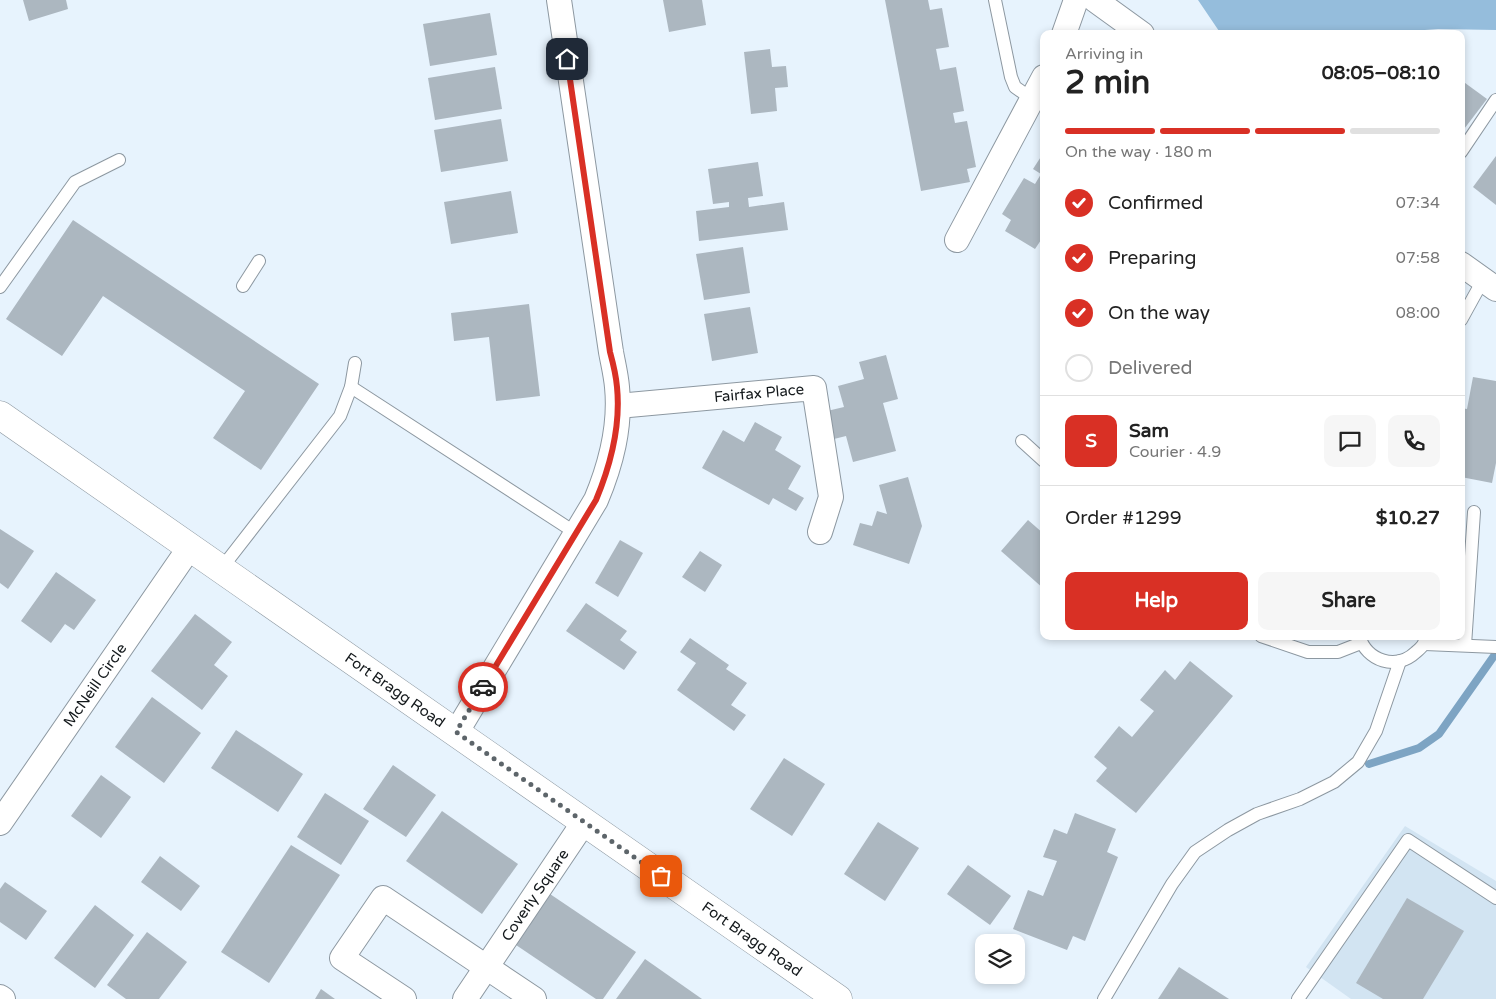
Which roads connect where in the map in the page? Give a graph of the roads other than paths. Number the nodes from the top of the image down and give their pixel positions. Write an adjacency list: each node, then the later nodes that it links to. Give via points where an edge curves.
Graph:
1 (559, 0): 21 (street)
2 (996, 0): 8 (lane, via 1013,82)
3 (1076, 0): 5 (street)
4 (1095, 0): 6 (street)
5 (1065, 30)
6 (1136, 30)
7 (1040, 84): 8 (street)
8 (1032, 99): 12 (street)
9 (1496, 100): 10 (lane)
10 (1465, 146)
11 (119, 160): 17 (lane, via 75,182)
12 (957, 240)
13 (259, 261): 16 (lane)
14 (1465, 267): 15 (street)
15 (1490, 285): 18 (lane)
16 (244, 286)
17 (0, 287)
18 (1465, 315)
19 (355, 363): 20 (lane)
20 (351, 388): 27 (lane); 29 (lane, via 340,416)
21 (618, 406): 26 (street, Fairfax Place, via 814,388 831,497); 27 (street, via 616,436 608,469 596,500)
22 (0, 415): 28 (main road, Fort Bragg Road)
23 (1022, 441): 24 (lane)
24 (1040, 457)
25 (1474, 512): 33 (lane)
26 (820, 532)
27 (576, 533): 36 (street)
28 (190, 547): 29 (main road, Fort Bragg Road); 38 (street, McNeill Circle)
29 (221, 569): 36 (main road, Fort Bragg Road)
30 (1273, 640): 31 (lane, via 1308,652 1338,652)
31 (1360, 640): 35 (lane, via 1377,659)
32 (1425, 640): 33 (lane); 35 (lane, via 1411,657)
33 (1465, 645): 34 (lane)
34 (1496, 647)
35 (1400, 662): 45 (lane, via 1376,731 1358,762 1334,782 1300,799 1257,814 1196,852 1172,884)
36 (456, 732): 37 (main road, Fort Bragg Road)
37 (584, 822): 40 (street, Coverly Square); 44 (main road, Fort Bragg Road)
38 (0, 823)
39 (1496, 898): 46 (lane, via 1408,840)
40 (487, 968): 41 (street, via 383,898 342,958); 42 (street, Coverly Square); 43 (street)
41 (404, 999)
42 (465, 999)
43 (534, 999)
44 (838, 999)
45 (1104, 999)
46 (1298, 999)

